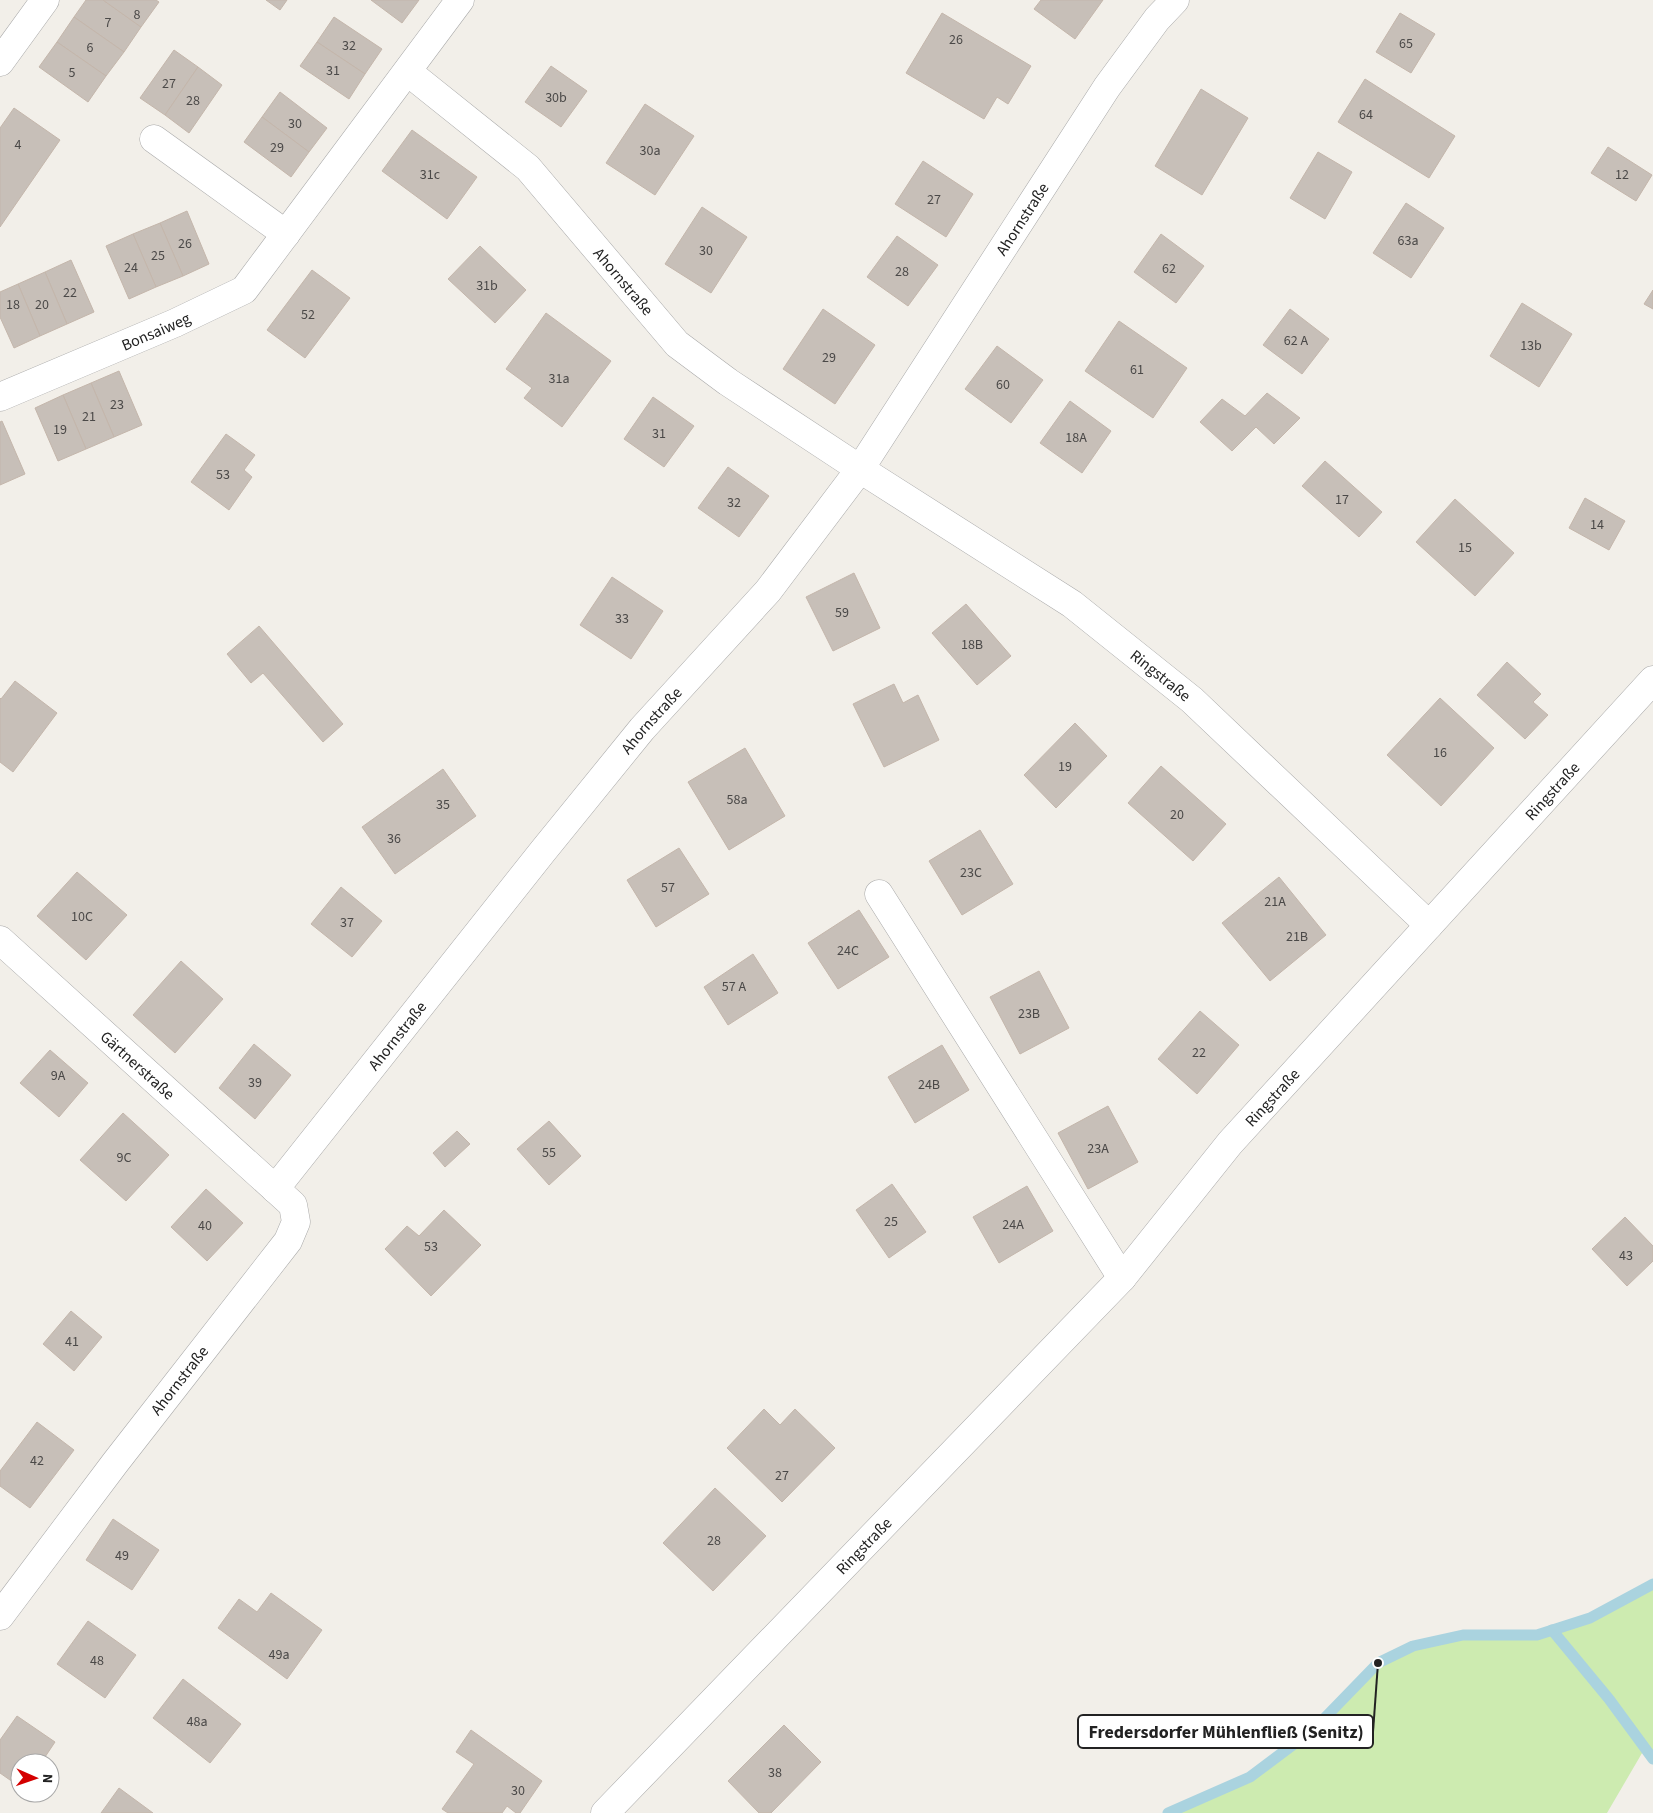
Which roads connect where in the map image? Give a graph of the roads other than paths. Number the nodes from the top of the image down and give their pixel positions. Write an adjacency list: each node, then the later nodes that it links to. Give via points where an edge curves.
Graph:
1 (45, 0): 4 (street)
2 (460, 0): 5 (street, Bonsaiweg)
3 (1175, 0): 9 (street, Ahornstraße, via 1157,19 1108,86)
4 (0, 62)
5 (408, 72): 7 (street, Bonsaiweg); 9 (street, Ahornstraße, via 528,168 677,344 728,382)
6 (154, 139): 7 (street)
7 (286, 234): 8 (street, Bonsaiweg, via 244,290 175,323)
8 (0, 397)
9 (860, 469): 12 (street, Ringstraße, via 1072,604 1170,682); 14 (street, Ahornstraße, via 768,592 642,729 543,850)
10 (1653, 680): 12 (street, Ringstraße)
11 (879, 894): 15 (street)
12 (1429, 924): 15 (street, Ringstraße, via 1230,1142)
13 (0, 940): 14 (street, Gärtnerstraße)
14 (275, 1190): 16 (street, Ahornstraße, via 293,1205 296,1222 288,1241)
15 (1122, 1278): 17 (street, Ringstraße)
16 (0, 1616)
17 (605, 1813)

